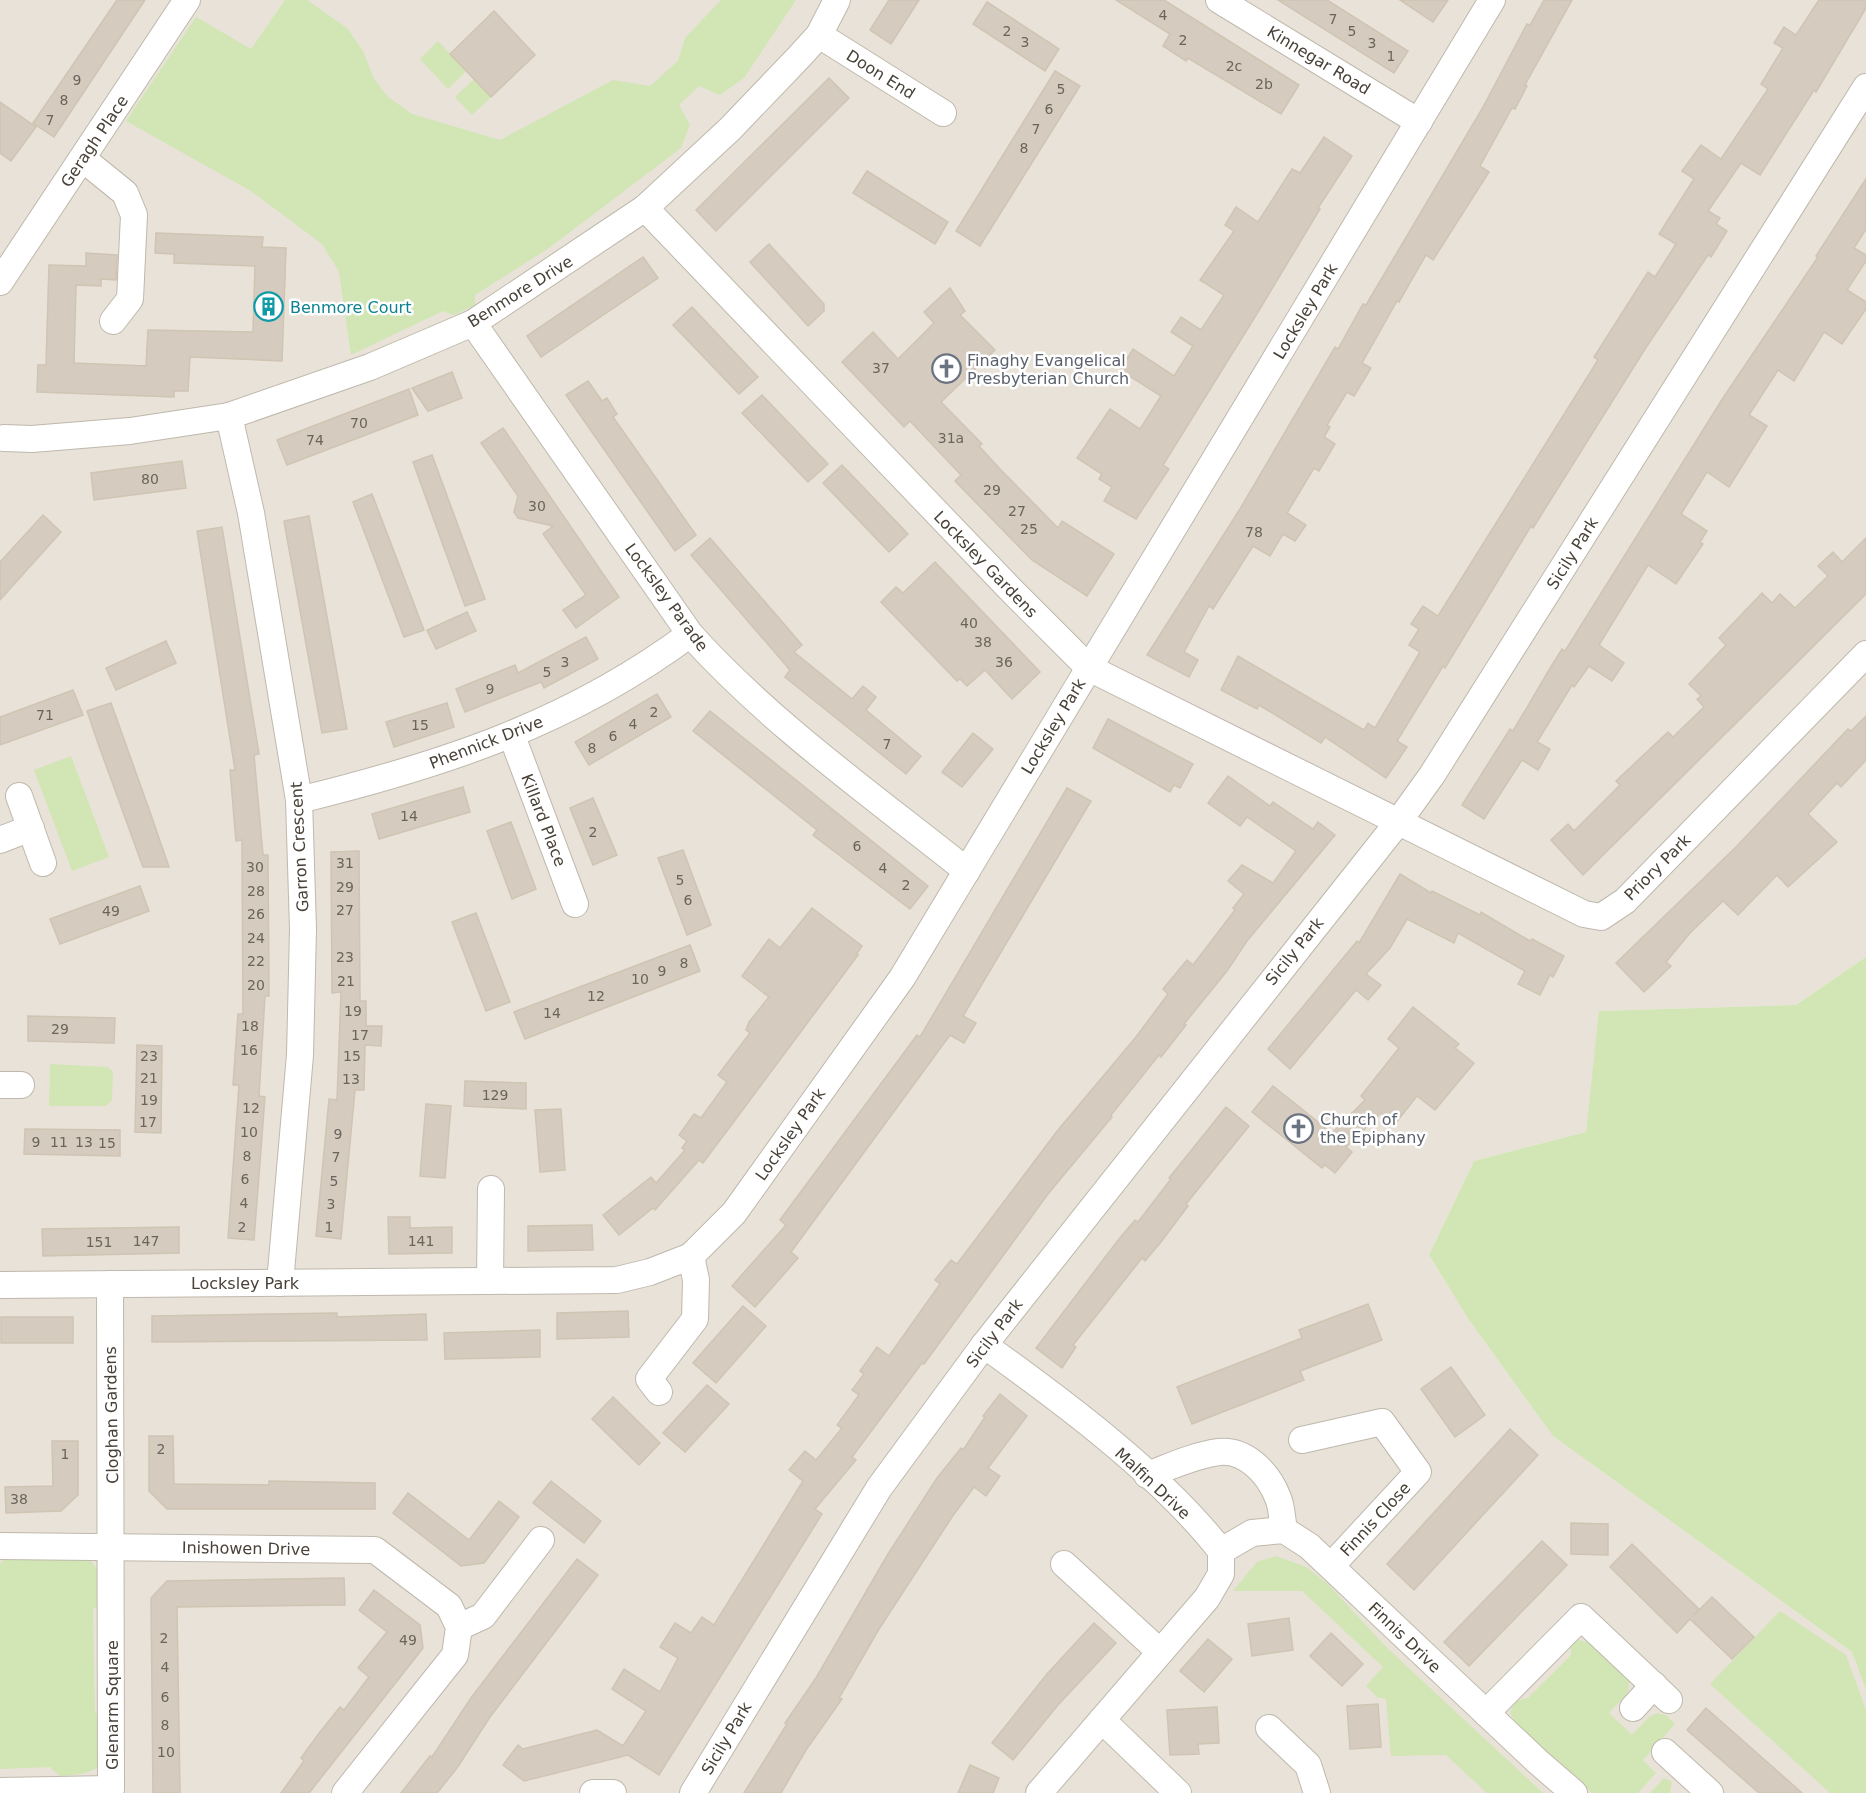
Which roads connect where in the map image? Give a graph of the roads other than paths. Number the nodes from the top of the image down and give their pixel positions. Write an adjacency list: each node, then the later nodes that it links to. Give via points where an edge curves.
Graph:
1 (187, 0): 9 (street, Geragh Place)
2 (837, 0): 5 (street, Benmore Drive)
3 (1219, 0): 8 (street, Kinnegar Road)
4 (1492, 0): 8 (street, Locksley Park)
5 (819, 35): 7 (street, Doon End); 10 (street, Benmore Drive, via 730,129)
6 (1866, 87): 22 (street, Sicily Park, via 1432,775)
7 (943, 113)
8 (1419, 122): 18 (street, Locksley Park)
9 (83, 159): 11 (street, Geragh Place); 12 (street, via 125,193 134,215 130,299)
10 (645, 208): 13 (street, Benmore Drive); 18 (street, Locksley Gardens)
11 (0, 282)
12 (113, 321)
13 (473, 323): 14 (street, Benmore Drive, via 370,367); 16 (street, Locksley Parade)
14 (229, 416): 15 (street, Benmore Drive, via 130,431 32,439); 21 (street, Garron Crescent, via 251,513)
15 (1, 436)
16 (690, 634): 19 (street, Phennick Drive, via 645,668); 26 (street, Locksley Parade, via 730,678 779,720)
17 (1866, 654): 22 (street, Priory Park, via 1625,901 1601,917 1584,914)
18 (1089, 668): 22 (street, Locksley Gardens); 26 (street, Locksley Park)
19 (512, 736): 21 (street, Phennick Drive, via 388,778); 27 (street, Killard Place)
20 (19, 796): 23 (street)
21 (299, 800): 31 (street, Garron Crescent, via 303,929 300,1055)
22 (1399, 821): 34 (street, Sicily Park)
23 (31, 828): 24 (street); 25 (street)
24 (0, 840)
25 (43, 863)
26 (967, 871): 29 (street, Locksley Park, via 902,978 734,1213)
27 (575, 904)
28 (491, 1189): 30 (street)
29 (691, 1256): 30 (street, Locksley Park, via 617,1280); 35 (street, via 696,1280 694,1319 649,1379)
30 (490, 1281): 31 (street, Locksley Park)
31 (280, 1283): 32 (street, Locksley Park)
32 (110, 1284): 33 (street, Locksley Park); 40 (street, Cloghan Gardens)
33 (0, 1285)
34 (984, 1344): 37 (street, Malfin Drive); 58 (street, Sicily Park, via 879,1488)
35 (659, 1392)
36 (1302, 1440): 44 (street, Finnis Close, via 1382,1422 1418,1472)
37 (1147, 1475): 38 (street, via 1218,1452 1234,1453 1252,1461 1264,1475 1278,1498); 42 (street, Malfin Drive)
38 (1284, 1530): 42 (street, via 1252,1533); 44 (street, Finnis Drive)
39 (541, 1540): 45 (street, via 483,1616)
40 (113, 1545): 41 (street, Inishowen Drive); 45 (street, Inishowen Drive, via 375,1550 449,1606); 54 (street, Glenarm Square)
41 (0, 1546)
42 (1221, 1551): 46 (street, via 1221,1574 1207,1598)
43 (1064, 1564): 46 (street)
44 (1332, 1565): 48 (street, Finnis Drive)
45 (459, 1627): 55 (street, via 455,1654)
46 (1159, 1651): 49 (street)
47 (1633, 1708): 48 (street, via 1661,1693 1581,1617)
48 (1486, 1713): 62 (street, Finnis Drive)
49 (1102, 1720): 59 (street); 60 (street)
50 (1269, 1728): 61 (street, via 1308,1765)
51 (1665, 1752): 52 (street)
52 (1697, 1789)
53 (0, 1791): 54 (street, Glenarm Square)
54 (111, 1791)
55 (345, 1793)
56 (593, 1793): 57 (street)
57 (613, 1793)
58 (693, 1793)
59 (1039, 1793)
60 (1178, 1793)
61 (1317, 1793)
62 (1574, 1793)

